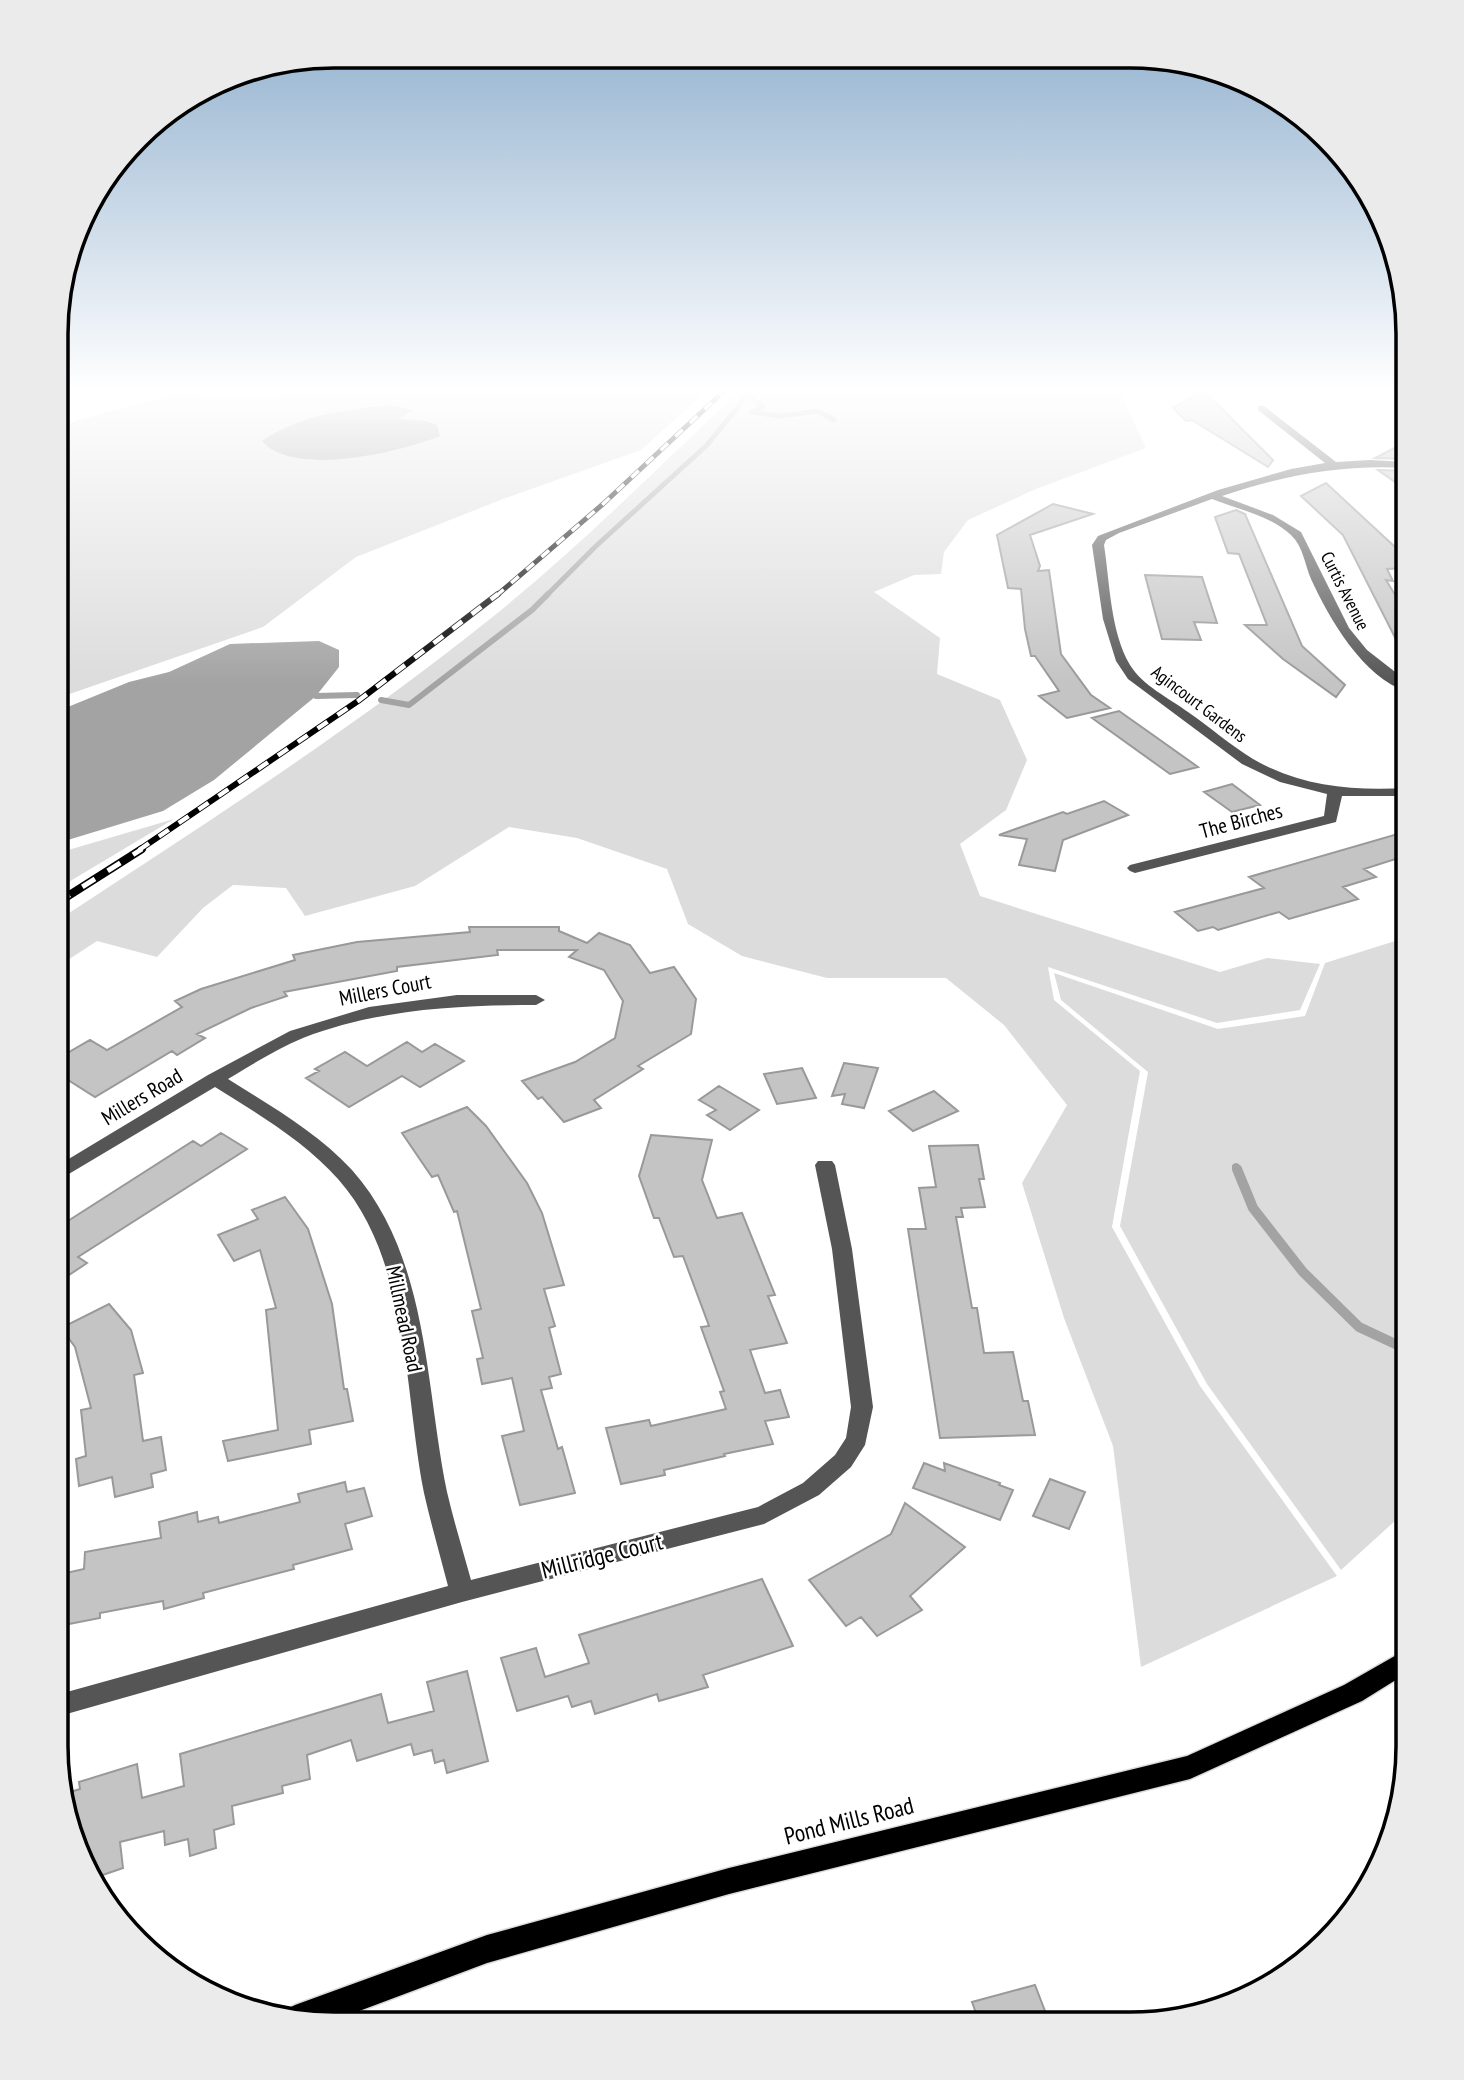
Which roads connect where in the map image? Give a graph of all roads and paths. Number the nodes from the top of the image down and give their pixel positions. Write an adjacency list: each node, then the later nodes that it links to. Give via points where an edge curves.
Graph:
1 (1230, 490): 2 (street, Agincourt Gardens)
2 (1213, 496): 3 (street, Curtis Avenue, via 1297,534 1353,646); 4 (street, Agincourt Gardens, via 1102,538 1098,545 1123,664 1143,686 1249,762 1289,780)
3 (1396, 680)
4 (1335, 792): 5 (street, Agincourt Gardens); 6 (street, The Birches, via 1331,819)
5 (1396, 793)
6 (1135, 868)
7 (536, 1000): 8 (street, Millers Court, via 457,1000 369,1012 296,1035)
8 (215, 1079): 10 (street, Millers Road); 11 (street, Millmead Road, via 299,1134 345,1175 382,1229 403,1292 436,1493)
9 (825, 1165): 11 (street, Millridge Court, via 842,1249 862,1407 857,1439 843,1461 811,1489 764,1515)
10 (68, 1168)
11 (462, 1592): 13 (street, Millridge Court)
12 (1396, 1667): 14 (main road, Pond Mills Road, via 1353,1693 1190,1767 729,1881 487,1949)
13 (68, 1703)
14 (319, 2011)

